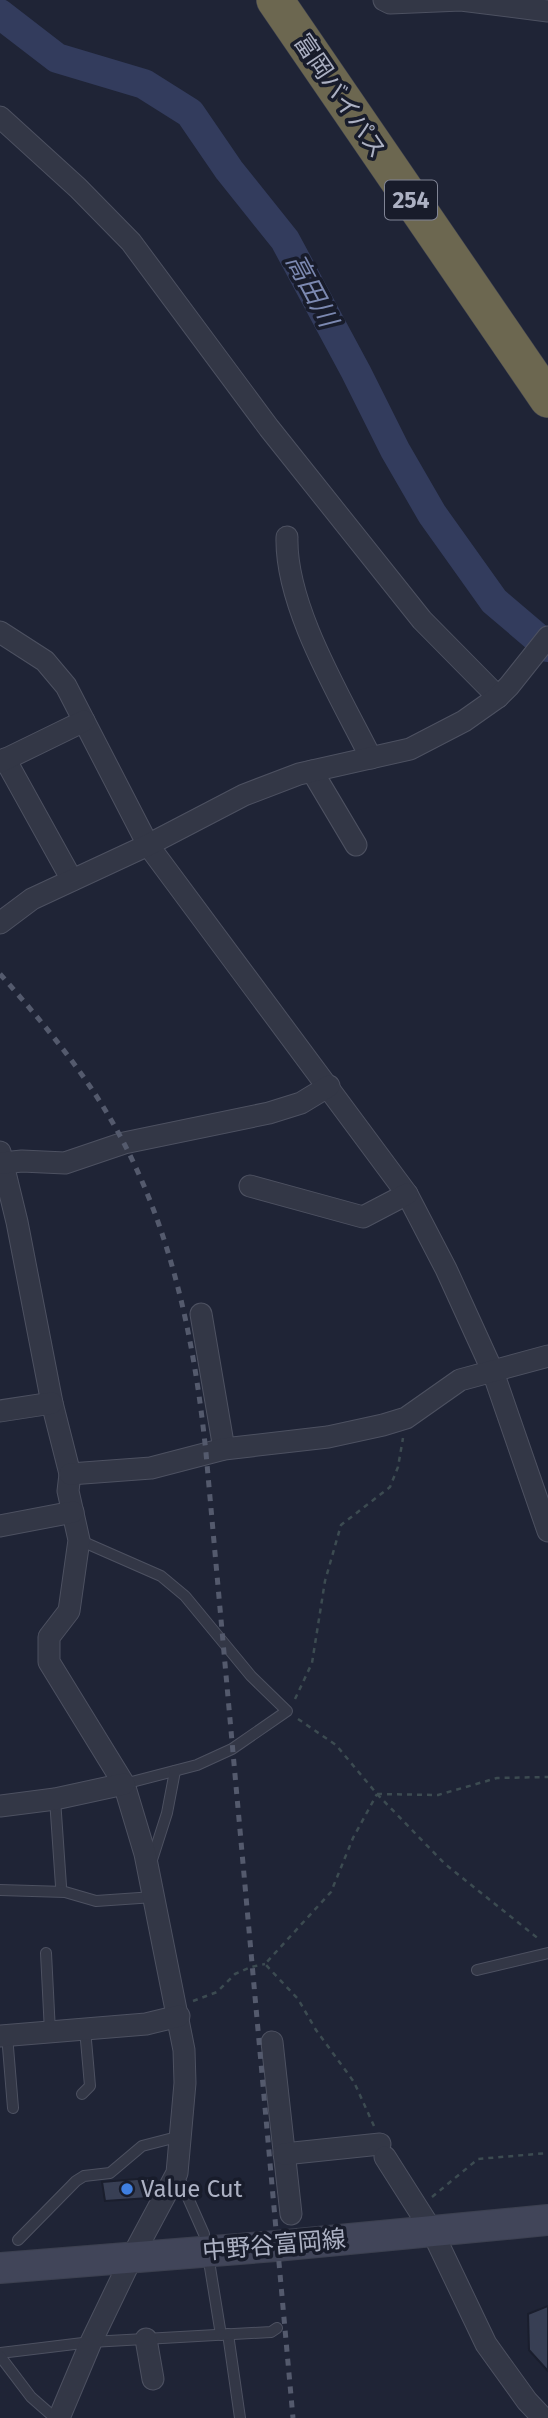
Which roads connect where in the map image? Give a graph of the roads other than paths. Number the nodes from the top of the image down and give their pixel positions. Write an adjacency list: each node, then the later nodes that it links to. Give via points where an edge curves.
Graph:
1 (275, 0): 7 (highway, 富岡バイパス / 254)
2 (299, 0): 6 (highway, 富岡バイパス / 254)
3 (384, 0): 4 (street, via 461,0)
4 (548, 11)
5 (0, 117): 11 (street, via 131,242 269,428 422,620)
6 (548, 363)
7 (548, 399)
8 (287, 537): 13 (street, via 286,558 308,632)
9 (0, 632): 12 (street, via 45,661 66,686)
10 (548, 637): 11 (street)
11 (503, 691): 13 (street, via 464,720 410,749)
12 (84, 721): 14 (street); 16 (street)
13 (370, 758): 15 (street)
14 (3, 760): 18 (street)
15 (312, 771): 16 (street, via 244,795); 17 (street)
16 (148, 845): 18 (street); 20 (street)
17 (356, 845)
18 (72, 880): 19 (street, via 32,899)
19 (1, 921)
20 (329, 1086): 21 (street, via 301,1103 269,1113 124,1143 65,1163); 23 (street)
21 (1, 1158): 27 (street)
22 (250, 1186): 23 (street, via 363,1217)
23 (407, 1194): 26 (street)
24 (201, 1314): 29 (street)
25 (548, 1356): 26 (street)
26 (493, 1372): 29 (street, via 460,1380 406,1418 383,1425 328,1437); 33 (street)
27 (52, 1403): 28 (street); 30 (street)
28 (0, 1411)
29 (224, 1449): 30 (street, via 150,1468)
30 (70, 1474): 31 (street)
31 (73, 1512): 32 (street); 34 (street)
32 (0, 1527)
33 (548, 1531)
34 (79, 1540): 35 (lane, via 161,1576 185,1596 251,1676 287,1711 232,1749); 36 (street, via 69,1611 49,1637 49,1662)
35 (174, 1771): 36 (lane); 39 (lane)
36 (124, 1784): 37 (street); 39 (street)
37 (55, 1799): 38 (street); 40 (lane)
38 (0, 1806)
39 (149, 1870): 42 (street)
40 (61, 1886)
41 (0, 1890): 42 (lane, via 65,1892 96,1901)
42 (154, 1897): 46 (street)
43 (46, 1952): 48 (lane)
44 (548, 1953): 45 (lane)
45 (477, 1970)
46 (177, 2009): 47 (street, via 146,2024); 53 (street, via 184,2050)
47 (85, 2029): 48 (street); 51 (lane, via 90,2086)
48 (50, 2032): 49 (street)
49 (4, 2036): 52 (lane)
50 (272, 2042): 54 (street)
51 (82, 2094)
52 (13, 2108)
53 (181, 2133): 55 (street); 59 (lane, via 142,2146 110,2173 76,2181)
54 (284, 2154): 56 (street); 58 (street, via 382,2150)
55 (177, 2173): 60 (lane); 61 (street)
56 (291, 2214)
57 (548, 2220): 58 (main road, 中野谷富岡線)
58 (426, 2221): 60 (main road, 中野谷富岡線); 72 (street, via 486,2344)
59 (18, 2240)
60 (205, 2243): 61 (main road, 中野谷富岡線); 64 (lane)
61 (132, 2257): 62 (main road, 中野谷富岡線); 66 (street)
62 (0, 2268)
63 (277, 2328): 64 (lane)
64 (224, 2335): 65 (lane); 71 (lane)
65 (146, 2339): 66 (lane); 69 (street)
66 (91, 2342): 67 (lane); 70 (street)
67 (0, 2354): 68 (lane)
68 (4, 2368): 70 (lane)
69 (153, 2379)
70 (57, 2418)
71 (240, 2418)
72 (543, 2418)

